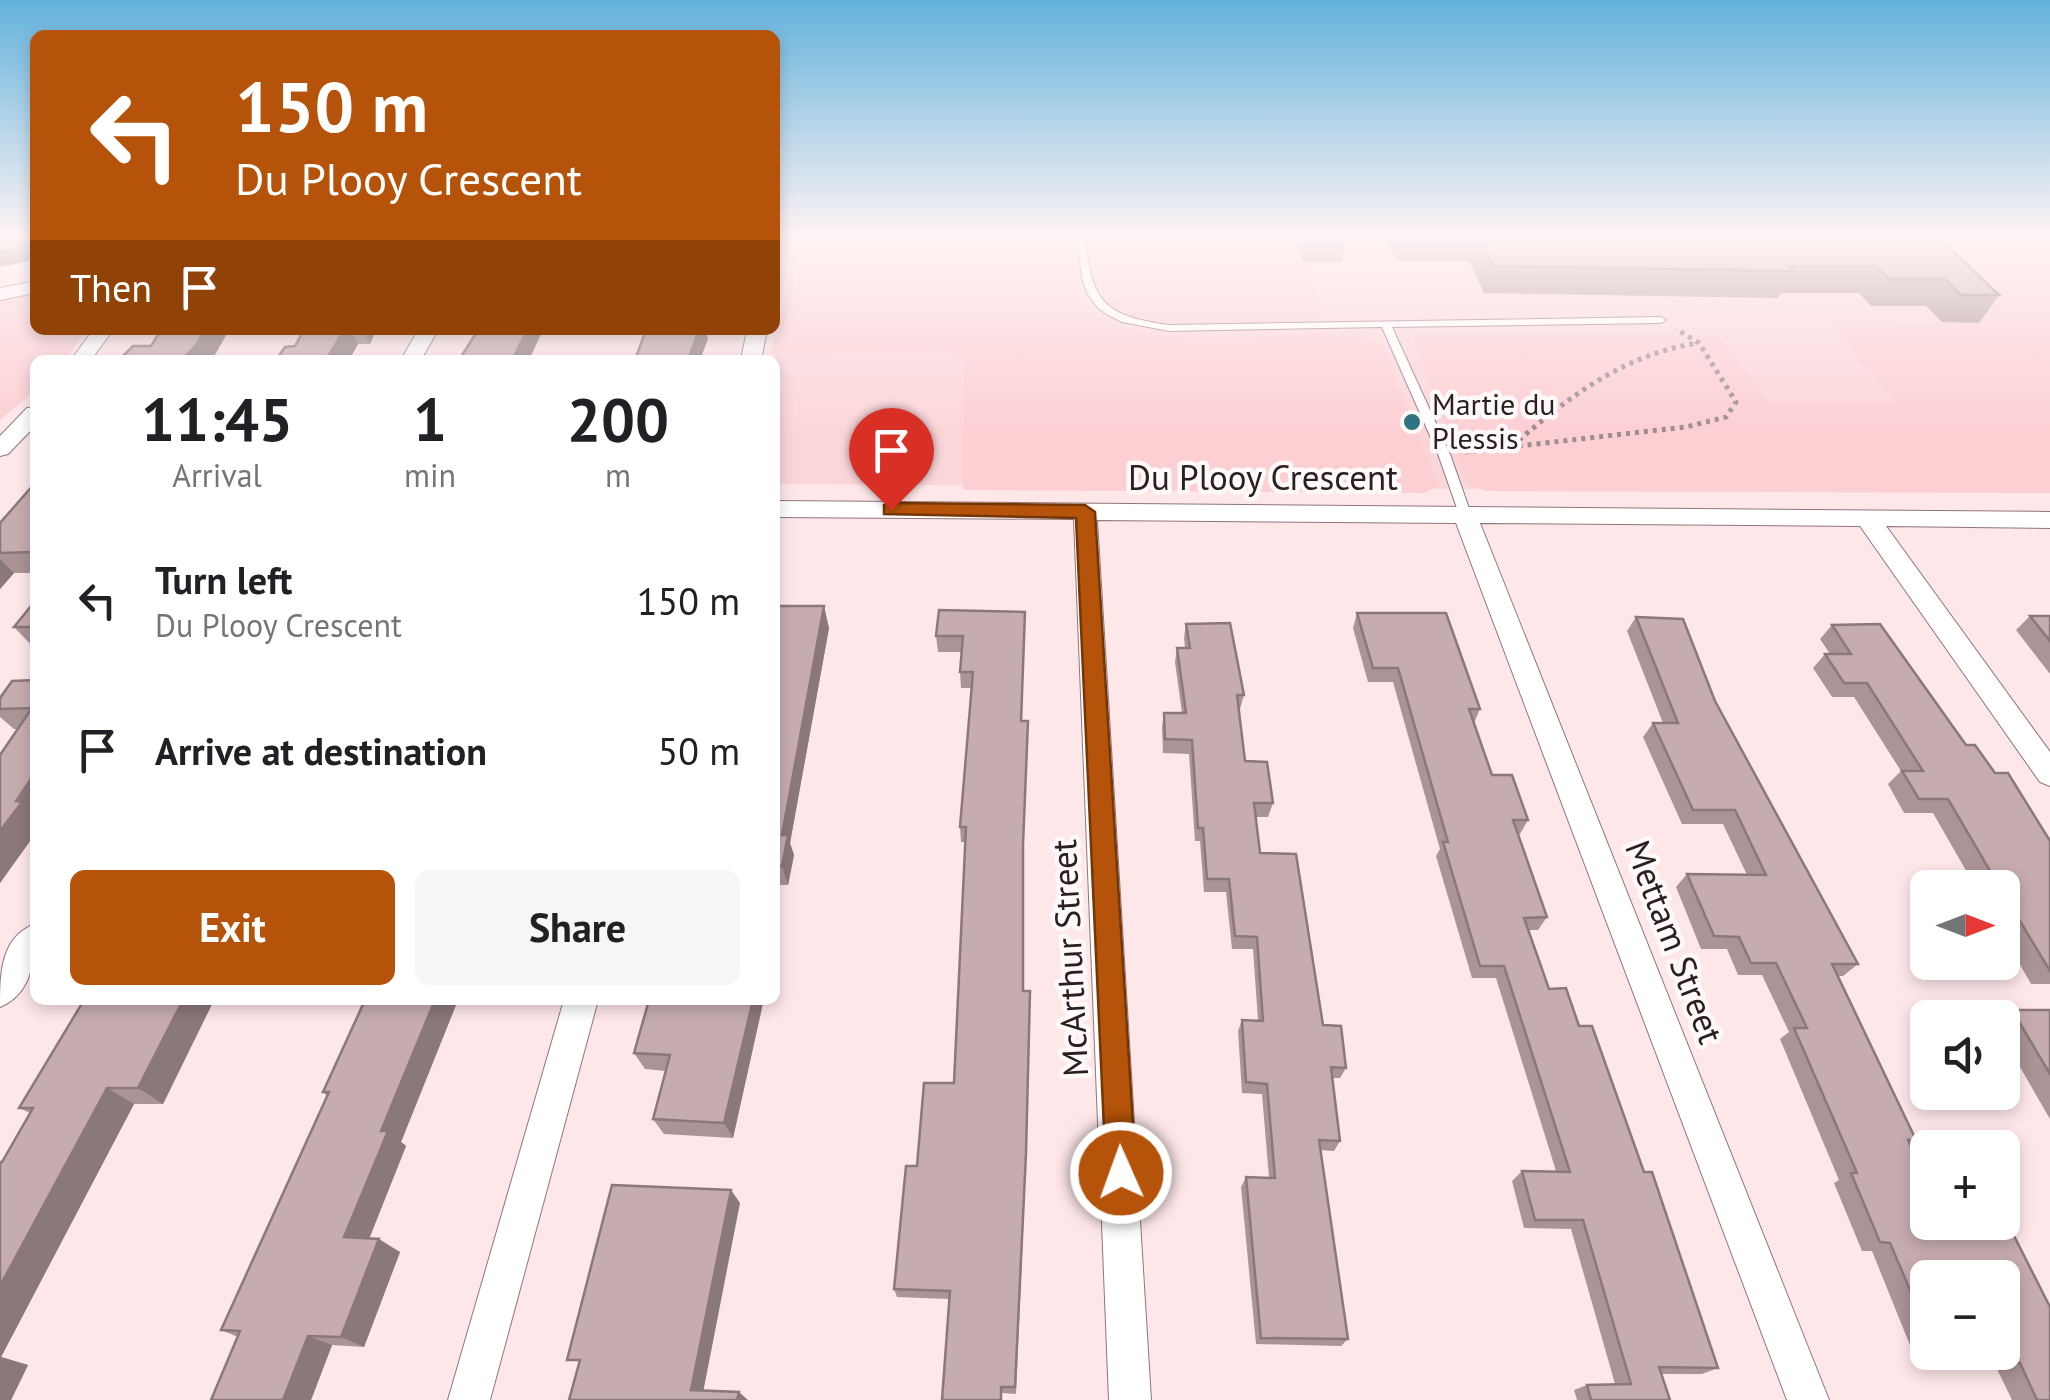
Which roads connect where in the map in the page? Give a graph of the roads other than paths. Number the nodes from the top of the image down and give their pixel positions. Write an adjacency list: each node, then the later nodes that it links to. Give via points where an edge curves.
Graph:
1 (1093, 300): 3 (lane, via 1133,324 1169,328)
2 (1661, 320): 3 (lane)
3 (1386, 324): 10 (lane)
4 (100, 335): 5 (street)
5 (84, 355)
6 (30, 418): 7 (street)
7 (0, 449)
8 (780, 508): 9 (street, Du Plooy Crescent)
9 (1085, 512): 10 (street, Du Plooy Crescent); 18 (street, McArthur Street)
10 (1466, 514): 11 (street, Du Plooy Crescent); 19 (street, Mettam Street)
11 (1867, 518): 12 (street, Du Plooy Crescent); 13 (street)
12 (2050, 520)
13 (2050, 774)
14 (30, 946): 15 (street)
15 (0, 991)
16 (579, 1005): 17 (street)
17 (469, 1400)
18 (1130, 1400)
19 (1808, 1400)

